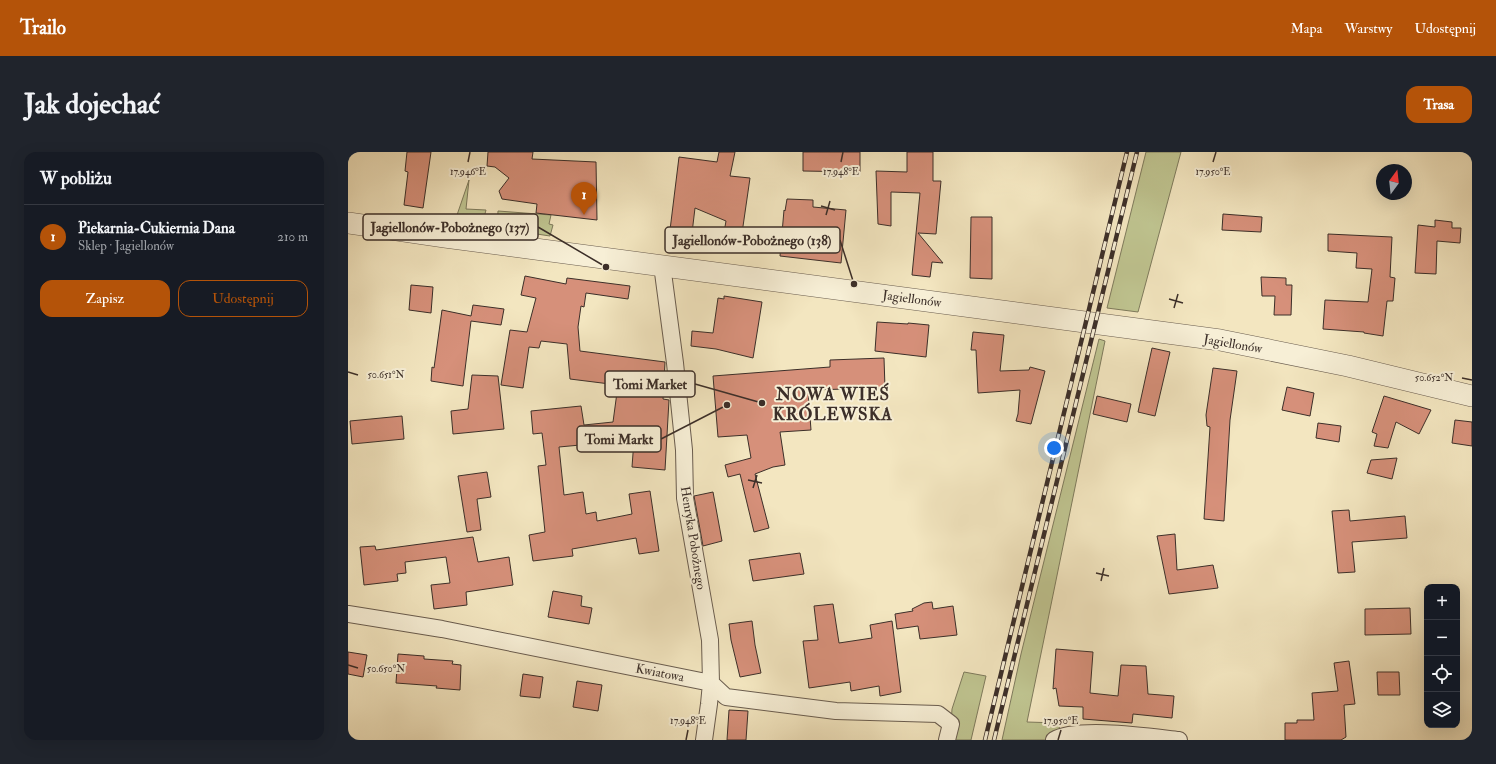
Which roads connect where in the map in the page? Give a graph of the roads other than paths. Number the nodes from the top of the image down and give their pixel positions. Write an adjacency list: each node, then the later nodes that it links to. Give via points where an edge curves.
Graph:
1 (348, 223): 2 (street, Jagiellonów)
2 (662, 265): 3 (street, Jagiellonów, via 1220,340 1348,366); 5 (street, Henryka Pobożnego, via 684,450 685,498 710,640)
3 (1472, 396)
4 (348, 614): 5 (street, Kwiatowa, via 442,629)
5 (711, 683): 6 (street, Henryka Pobożnego); 7 (street, via 726,697 836,711 938,714 951,724)
6 (704, 740)
7 (947, 740)
8 (1054, 740): 9 (street, via 1080,733)
9 (1180, 740)

